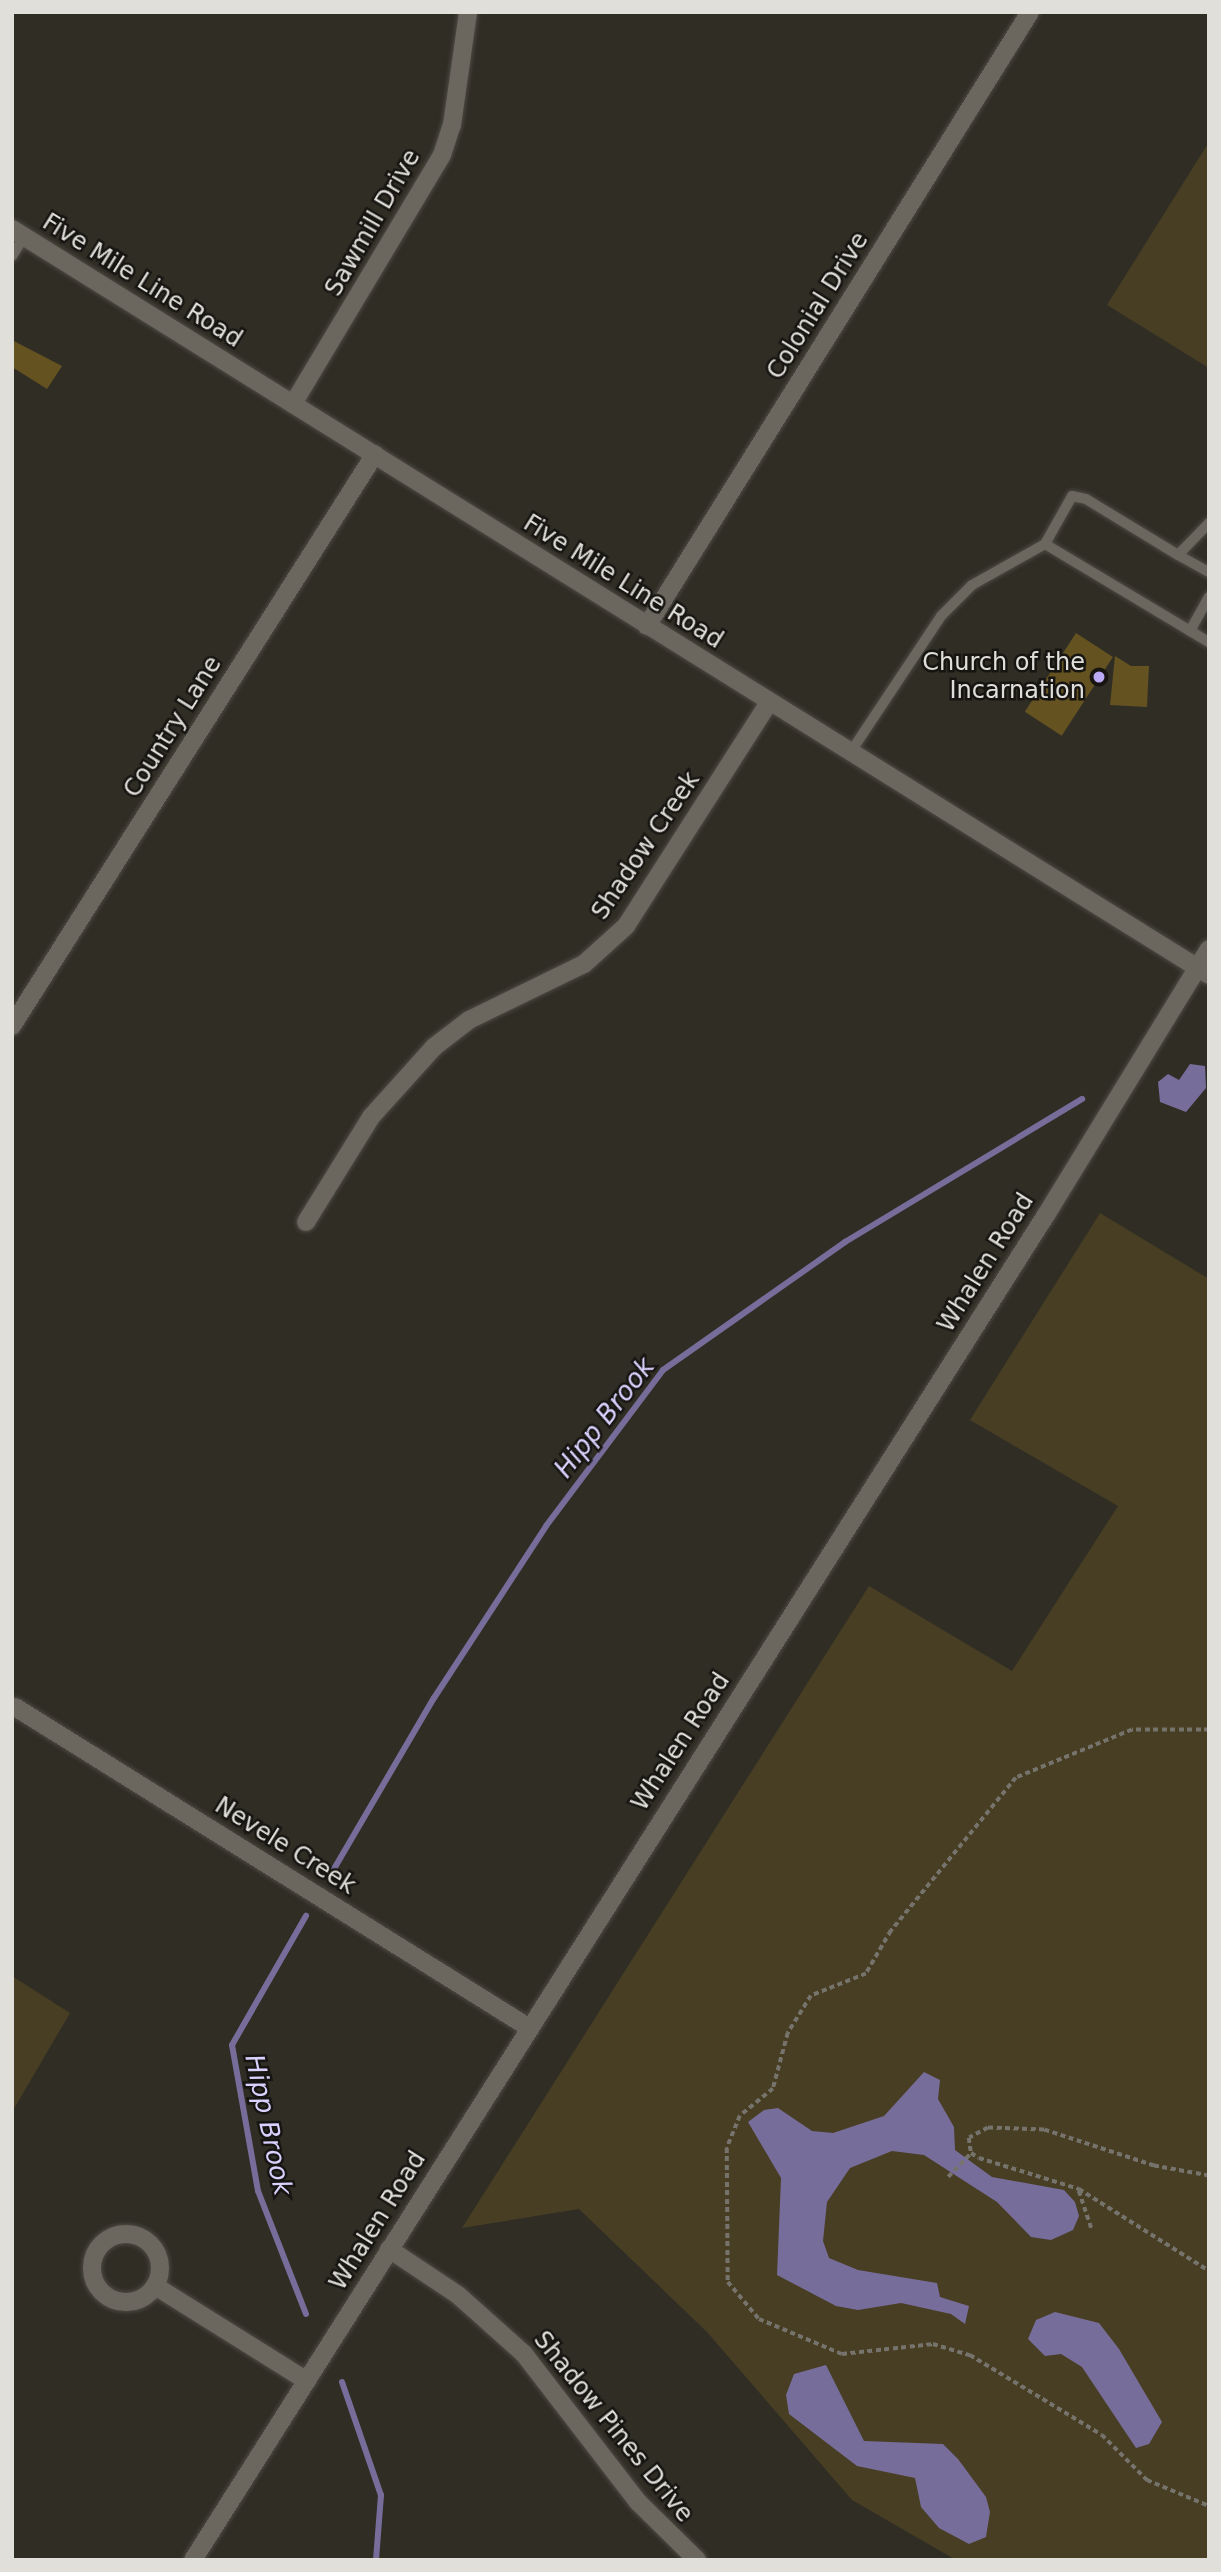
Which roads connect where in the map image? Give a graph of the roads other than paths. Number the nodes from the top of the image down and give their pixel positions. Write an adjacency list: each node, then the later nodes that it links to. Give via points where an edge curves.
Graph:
1 (468, 12): 5 (street, Sawmill Drive, via 452,125 438,164)
2 (1030, 12): 12 (street, Colonial Drive)
3 (18, 233): 4 (lane); 5 (street, Five Mile Line Road)
4 (12, 256)
5 (293, 404): 6 (street, Five Mile Line Road)
6 (375, 454): 12 (street, Five Mile Line Road); 19 (street, Country Lane)
7 (1209, 523): 9 (lane)
8 (1045, 544): 9 (lane, via 1072,496 1086,499); 13 (lane); 16 (lane, via 972,584 941,616)
9 (1178, 555): 10 (lane)
10 (1209, 572)
11 (1209, 597): 13 (lane)
12 (648, 626): 15 (street, Five Mile Line Road)
13 (1191, 631): 14 (lane)
14 (1209, 642)
15 (769, 702): 16 (street, Five Mile Line Road); 20 (street, Shadow Creek, via 626,926 584,964 469,1020 434,1047 371,1117)
16 (850, 753): 18 (street, Five Mile Line Road)
17 (1209, 948): 18 (street, Whalen Road)
18 (1203, 971): 22 (street, Whalen Road)
19 (12, 1027)
20 (306, 1222)
21 (15, 1707): 22 (street, Nevele Creek)
22 (528, 2027): 23 (street, Whalen Road)
23 (389, 2249): 25 (street, Whalen Road); 27 (street, Shadow Pines Drive, via 458,2295 524,2354 638,2501)
24 (155, 2286): 25 (street)
25 (307, 2381): 26 (street, Whalen Road)
26 (193, 2560)
27 (698, 2560)

